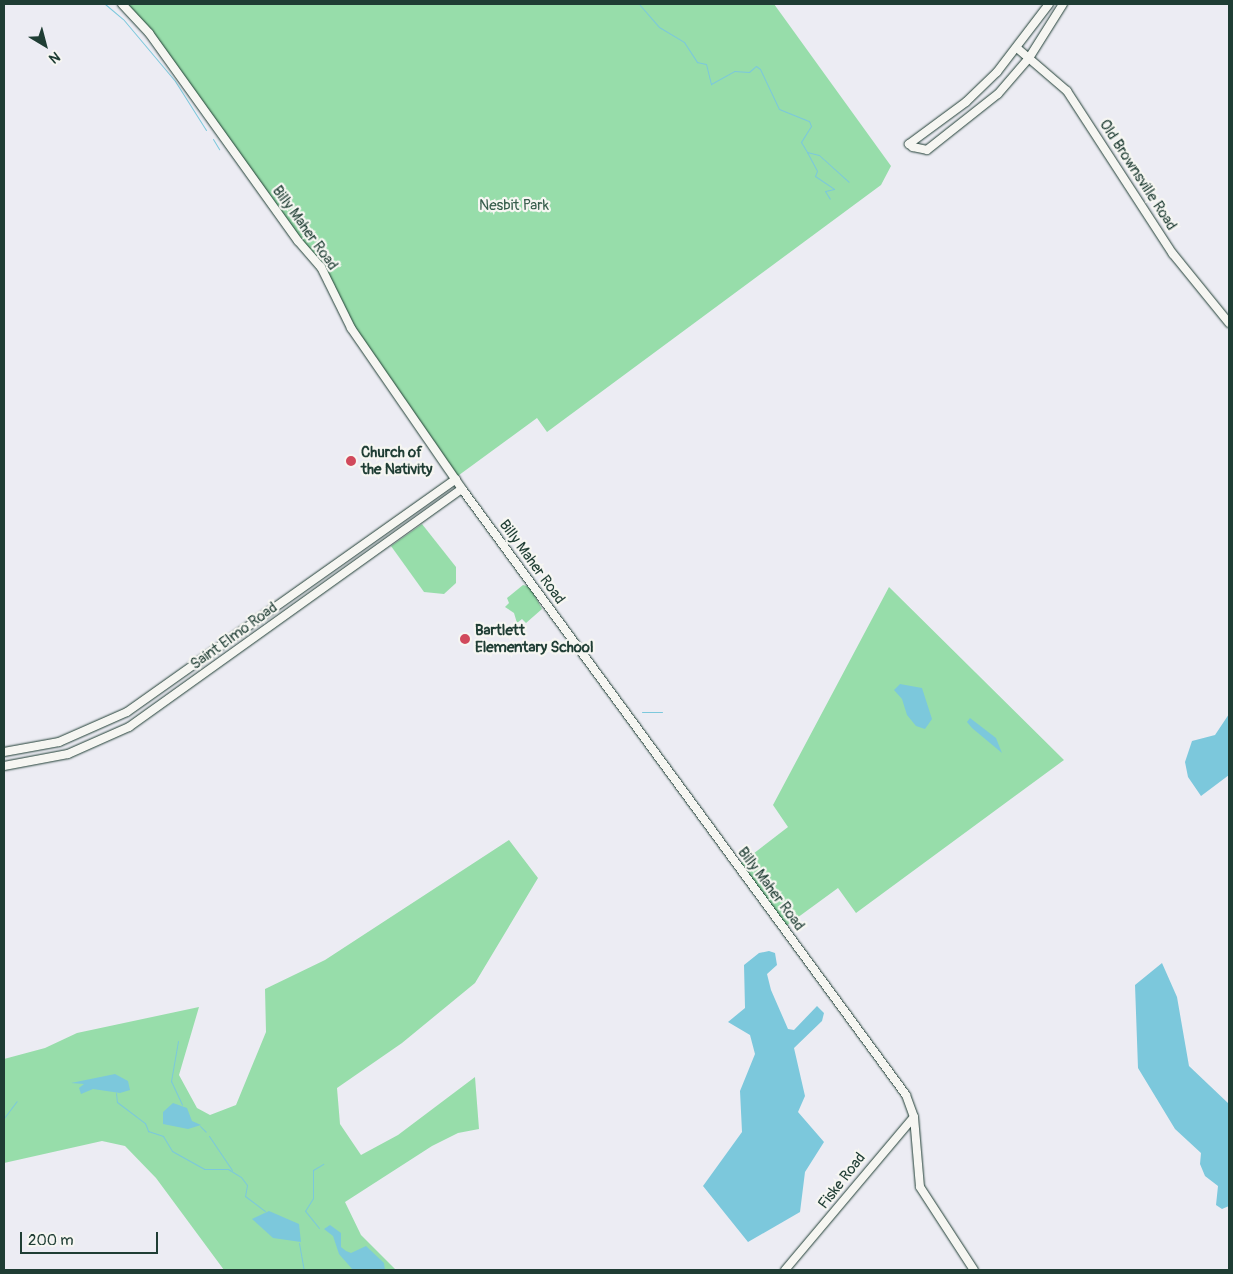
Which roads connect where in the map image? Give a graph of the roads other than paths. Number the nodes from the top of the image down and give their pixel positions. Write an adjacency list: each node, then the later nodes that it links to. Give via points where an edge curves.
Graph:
1 (122, 4): 7 (main road, Billy Maher Road, via 149,33 298,241 321,267 351,328)
2 (1049, 4): 4 (main road)
3 (1063, 4): 5 (main road)
4 (1017, 48): 5 (main road, Old Brownsville Road); 5 (main road, via 973,96 910,144 913,148 927,150 971,118)
5 (1029, 58): 6 (main road, Old Brownsville Road, via 1067,91 1168,247)
6 (1229, 323)
7 (456, 479): 8 (main road, Billy Maher Road); 9 (main road, Saint Elmo Road)
8 (462, 489): 10 (main road, Saint Elmo Road); 17 (main road, Billy Maher Road, via 674,783 906,1095)
9 (412, 511): 10 (main road); 11 (main road, Saint Elmo Road)
10 (419, 520): 12 (main road, Saint Elmo Road)
11 (385, 530): 12 (main road); 13 (main road, Saint Elmo Road, via 127,712 94,729)
12 (392, 539): 15 (main road, Saint Elmo Road, via 142,719 98,743)
13 (44, 746): 14 (main road, Saint Elmo Road); 15 (main road)
14 (4, 752)
15 (47, 760): 16 (main road, Saint Elmo Road)
16 (4, 766)
17 (914, 1117): 18 (main road, Fiske Road); 19 (main road, Billy Maher Road, via 920,1187)
18 (785, 1270)
19 (974, 1270)

